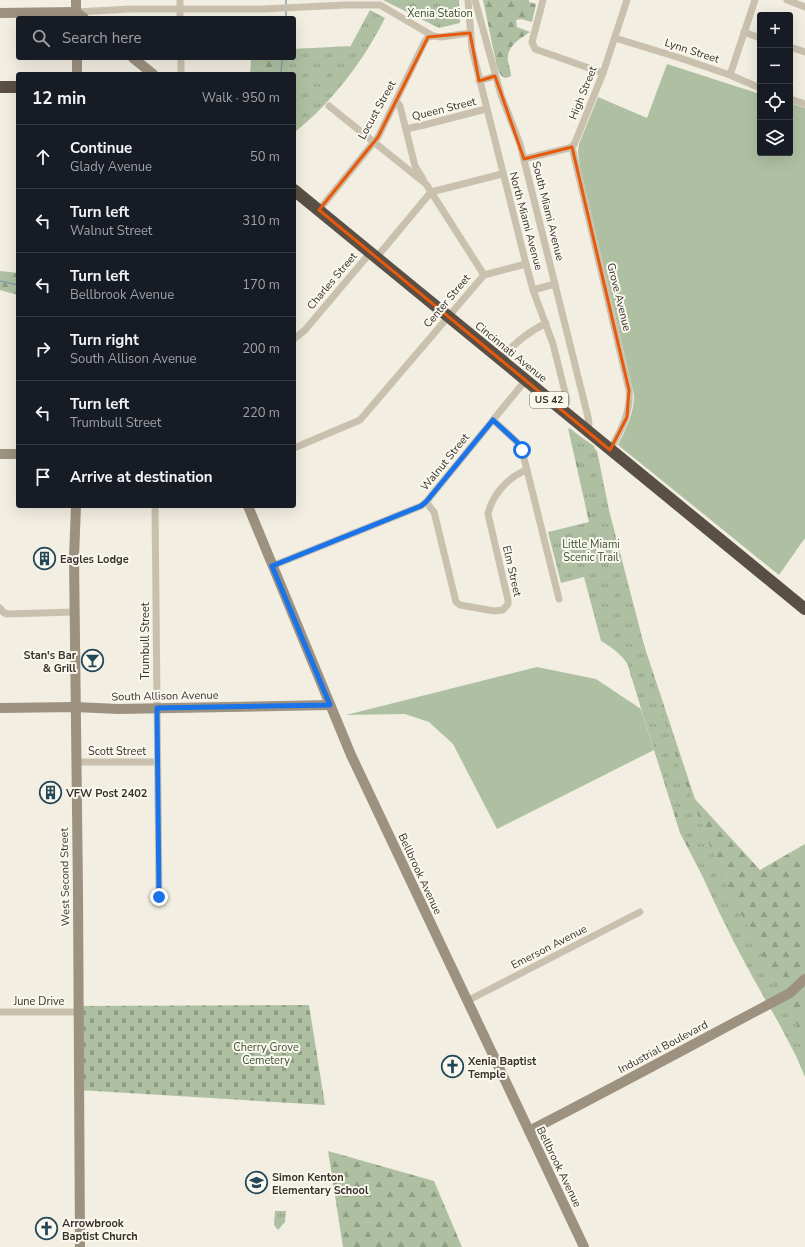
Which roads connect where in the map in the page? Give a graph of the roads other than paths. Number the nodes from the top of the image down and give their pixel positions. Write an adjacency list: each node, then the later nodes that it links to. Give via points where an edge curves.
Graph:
1 (76, 0): 12 (street)
2 (180, 0): 10 (street)
3 (468, 0): 15 (street, North Miami Avenue)
4 (475, 0): 29 (street, South Miami Avenue)
5 (542, 0): 27 (street, via 532,42 534,49)
6 (627, 0): 18 (street, High Street)
7 (755, 0): 14 (street)
8 (787, 0): 9 (street)
9 (805, 7)
10 (180, 9): 12 (street, via 130,9); 13 (street); 16 (street, via 281,9 380,5)
11 (0, 13): 12 (street)
12 (79, 16)
13 (180, 16)
14 (744, 32): 17 (street); 28 (street)
15 (470, 34): 16 (street); 30 (street, North Miami Avenue)
16 (433, 36): 35 (street, Locust Street, via 425,41)
17 (757, 37)
18 (615, 38): 27 (street, High Street); 28 (street, Lynn Street)
19 (793, 48): 20 (street)
20 (805, 52)
21 (77, 60): 24 (street)
22 (136, 60): 25 (street)
23 (181, 60): 26 (street)
24 (77, 72)
25 (150, 72)
26 (181, 72)
27 (603, 73): 41 (street, High Street)
28 (730, 75): 33 (street, Lynn Street)
29 (495, 76): 30 (street, Queen Street); 42 (street, South Miami Avenue)
30 (480, 81): 38 (street, North Miami Avenue)
31 (0, 87): 32 (highway)
32 (16, 87)
33 (757, 87)
34 (793, 100): 36 (street)
35 (396, 101): 39 (street, via 400,106); 40 (street, Locust Street)
36 (805, 104)
37 (329, 106): 40 (street, Center Street)
38 (486, 109): 39 (street, Queen Street); 43 (street, North Miami Avenue)
39 (406, 129): 44 (street, via 415,166)
40 (374, 142): 44 (street, Center Street); 47 (street, Locust Street)
41 (572, 147): 42 (street); 62 (street, Grove Avenue, via 629,390 627,417)
42 (524, 159): 51 (street, South Miami Avenue)
43 (502, 174): 46 (street); 49 (street, North Miami Avenue)
44 (426, 184): 46 (street, Center Street)
45 (296, 192): 47 (highway, Cincinnati Avenue / US 42)
46 (431, 192): 48 (street, Charles Street); 50 (street, Center Street)
47 (319, 210): 48 (highway, Cincinnati Avenue / US 42)
48 (373, 255): 53 (highway, Cincinnati Avenue / US 42); 55 (street, Charles Street)
49 (526, 264): 50 (street); 52 (street, North Miami Avenue)
50 (484, 275): 53 (street, Center Street)
51 (555, 284): 52 (street); 60 (street, South Miami Avenue, via 588,416)
52 (533, 290): 54 (street, North Miami Avenue)
53 (448, 317): 56 (highway, Cincinnati Avenue / US 42); 61 (street, Center Street, via 360,420)
54 (546, 323): 56 (street, via 514,344); 58 (street, North Miami Avenue, via 567,400)
55 (296, 337)
56 (500, 360): 57 (highway, Cincinnati Avenue / US 42)
57 (525, 381): 58 (highway, Cincinnati Avenue / US 42); 59 (street, Walnut Street)
58 (564, 412): 60 (highway, Cincinnati Avenue / US 42)
59 (493, 420): 65 (street, via 520,445); 66 (street, Walnut Street)
60 (587, 431): 62 (highway, Cincinnati Avenue / US 42)
61 (296, 447)
62 (610, 450): 73 (highway, Cincinnati Avenue / US 42)
63 (0, 454): 64 (street)
64 (16, 454)
65 (527, 470): 66 (street, Elm Street, via 504,486 491,502 488,514 508,600 503,610 488,610 456,602 434,512); 71 (street)
66 (426, 502): 70 (street, Walnut Street, via 418,508)
67 (76, 508): 74 (street, West Second Street)
68 (155, 508): 78 (street, Trumbull Street)
69 (249, 508): 70 (street, Bellbrook Avenue)
70 (272, 566): 75 (street, Bellbrook Avenue)
71 (559, 599)
72 (0, 608): 74 (street, via 7,614)
73 (805, 609)
74 (74, 612): 77 (street, West Second Street)
75 (330, 705): 78 (street, South Allison Avenue); 84 (street, Bellbrook Avenue)
76 (0, 708): 77 (street, South Allison Avenue)
77 (75, 708): 78 (street, South Allison Avenue); 79 (street, West Second Street)
78 (157, 708): 80 (street, Trumbull Street)
79 (76, 762): 80 (street, Scott Street); 86 (street, West Second Street)
80 (157, 762): 81 (street, Trumbull Street)
81 (159, 897)
82 (640, 912): 84 (street, Emerson Avenue)
83 (805, 979): 87 (street, Industrial Boulevard, via 790,993)
84 (467, 1001): 87 (street, Bellbrook Avenue)
85 (0, 1012): 86 (street, June Drive)
86 (78, 1012): 88 (street, West Second Street)
87 (529, 1131): 89 (street, Bellbrook Avenue)
88 (80, 1247)
89 (584, 1247)

